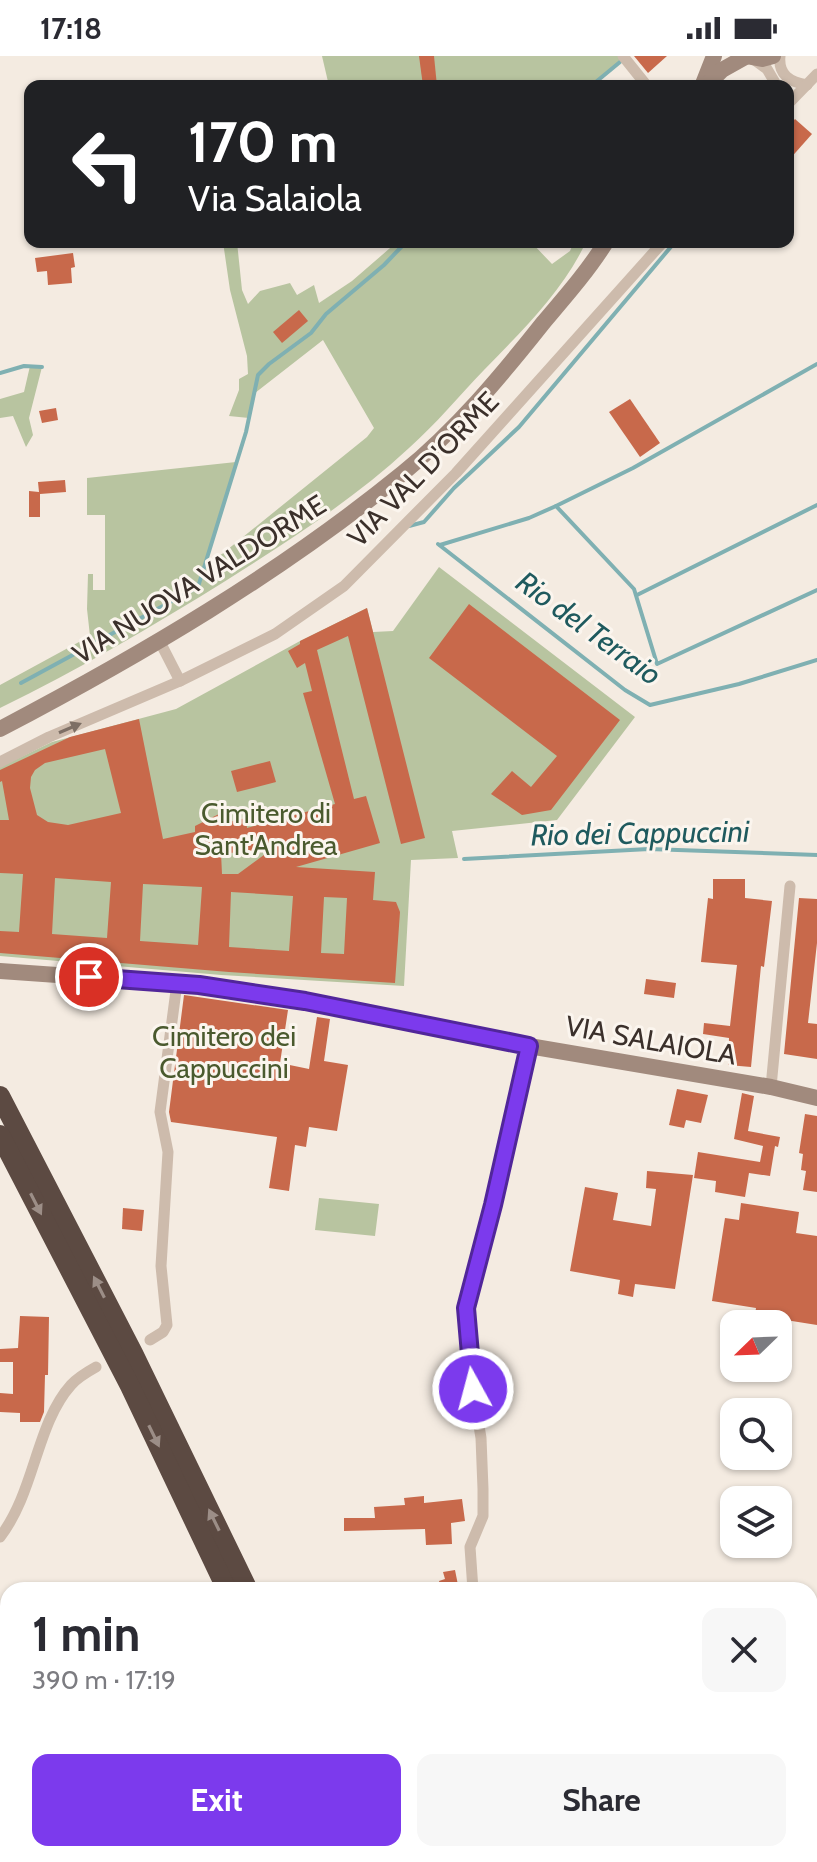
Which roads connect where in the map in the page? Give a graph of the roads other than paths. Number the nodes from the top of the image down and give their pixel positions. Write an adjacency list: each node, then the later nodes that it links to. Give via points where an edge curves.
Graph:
1 (623, 56): 7 (street)
2 (714, 56): 8 (main road)
3 (773, 56): 5 (main road)
4 (780, 56): 11 (street, via 782,71)
5 (748, 57): 9 (main road); 10 (street)
6 (817, 74): 13 (street)
7 (642, 80)
8 (706, 80)
9 (711, 80)
10 (773, 80)
11 (792, 80)
12 (794, 81): 13 (street)
13 (807, 85): 14 (street)
14 (794, 98)
15 (601, 248): 17 (main road, VIA NUOVA VALDORME, via 514,360 404,472 298,553)
16 (658, 248): 18 (street, VIA VAL D'ORME, via 456,473 344,586 275,634)
17 (159, 640): 18 (street); 19 (main road, VIA NUOVA VALDORME)
18 (180, 681): 20 (street, VIA VAL D'ORME, one-way to 18)
19 (0, 729)
20 (0, 762)
21 (790, 886): 25 (street)
22 (0, 971): 23 (main road, VIA SALAIOLA)
23 (177, 983): 24 (main road, VIA SALAIOLA, via 305,1001); 29 (street, via 160,1105 168,1152 161,1266 167,1325)
24 (529, 1046): 25 (main road, VIA SALAIOLA); 34 (street, via 466,1308 483,1489 483,1516 470,1547)
25 (771, 1087): 27 (main road, VIA SALAIOLA)
26 (0, 1096): 33 (highway, one-way to 26)
27 (817, 1098)
28 (0, 1135): 32 (highway, one-way to 32, via 130,1386)
29 (150, 1340)
30 (96, 1367): 31 (street, via 76,1379 63,1396 18,1510)
31 (0, 1537)
32 (223, 1582)
33 (244, 1582)
34 (472, 1582)

